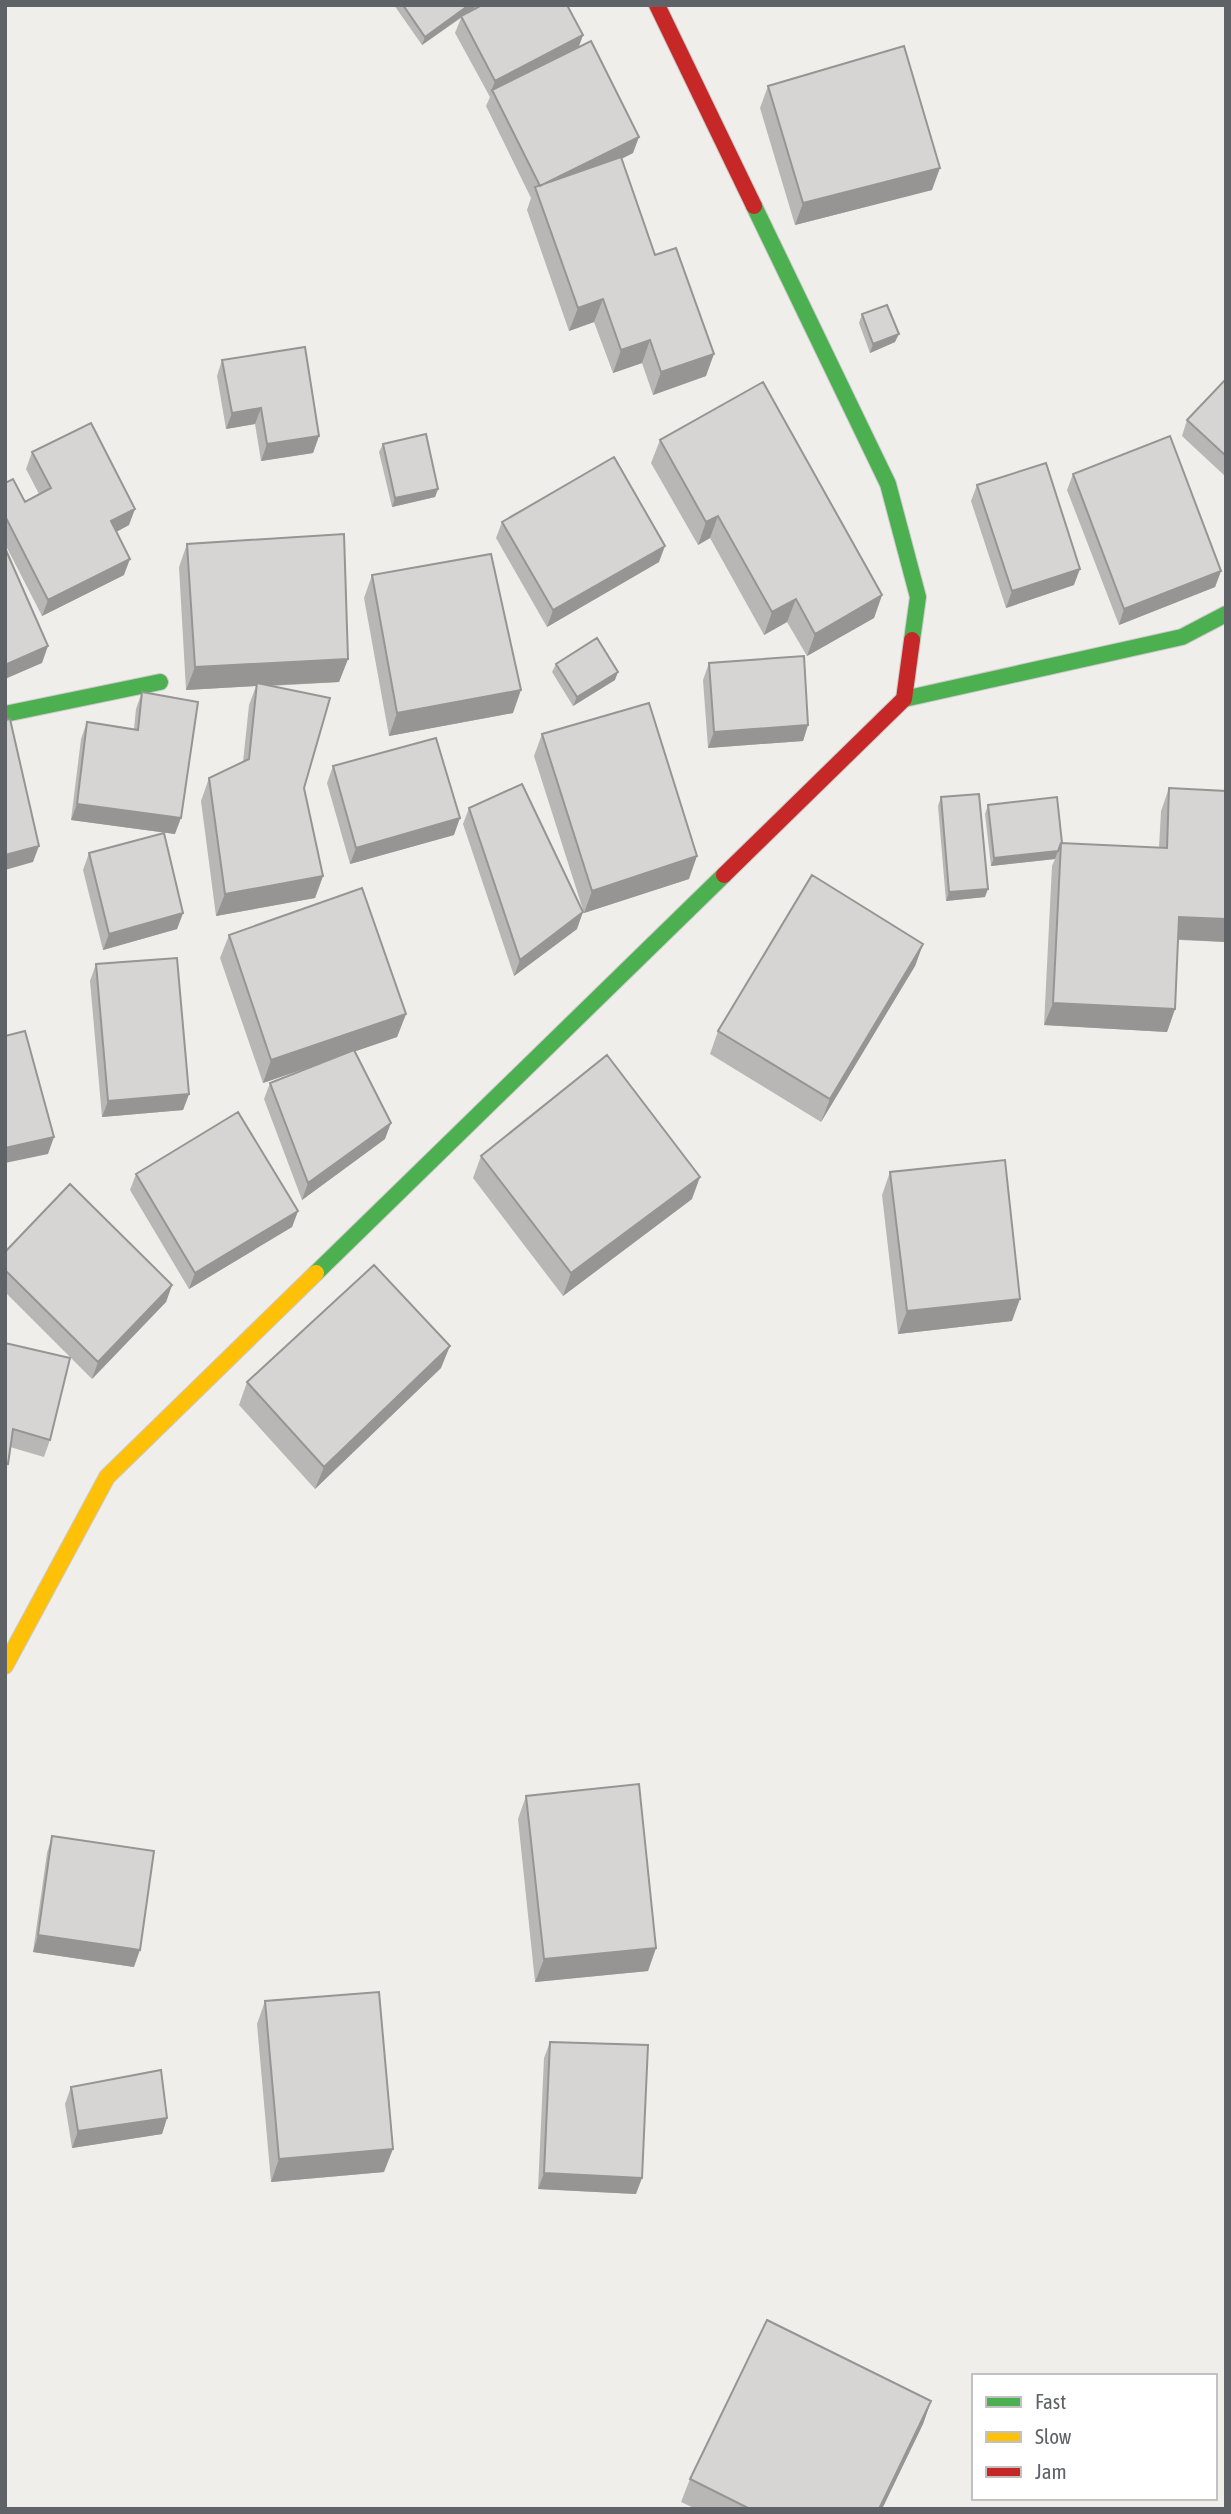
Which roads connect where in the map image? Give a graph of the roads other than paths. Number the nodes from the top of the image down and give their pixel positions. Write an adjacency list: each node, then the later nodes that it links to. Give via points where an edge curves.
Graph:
1 (657, 5): 4 (street, via 888,484 918,597)
2 (1226, 614): 4 (street, via 1182,637)
3 (160, 682): 5 (street)
4 (904, 699): 6 (street, via 107,1477)
5 (5, 714)
6 (5, 1666)

